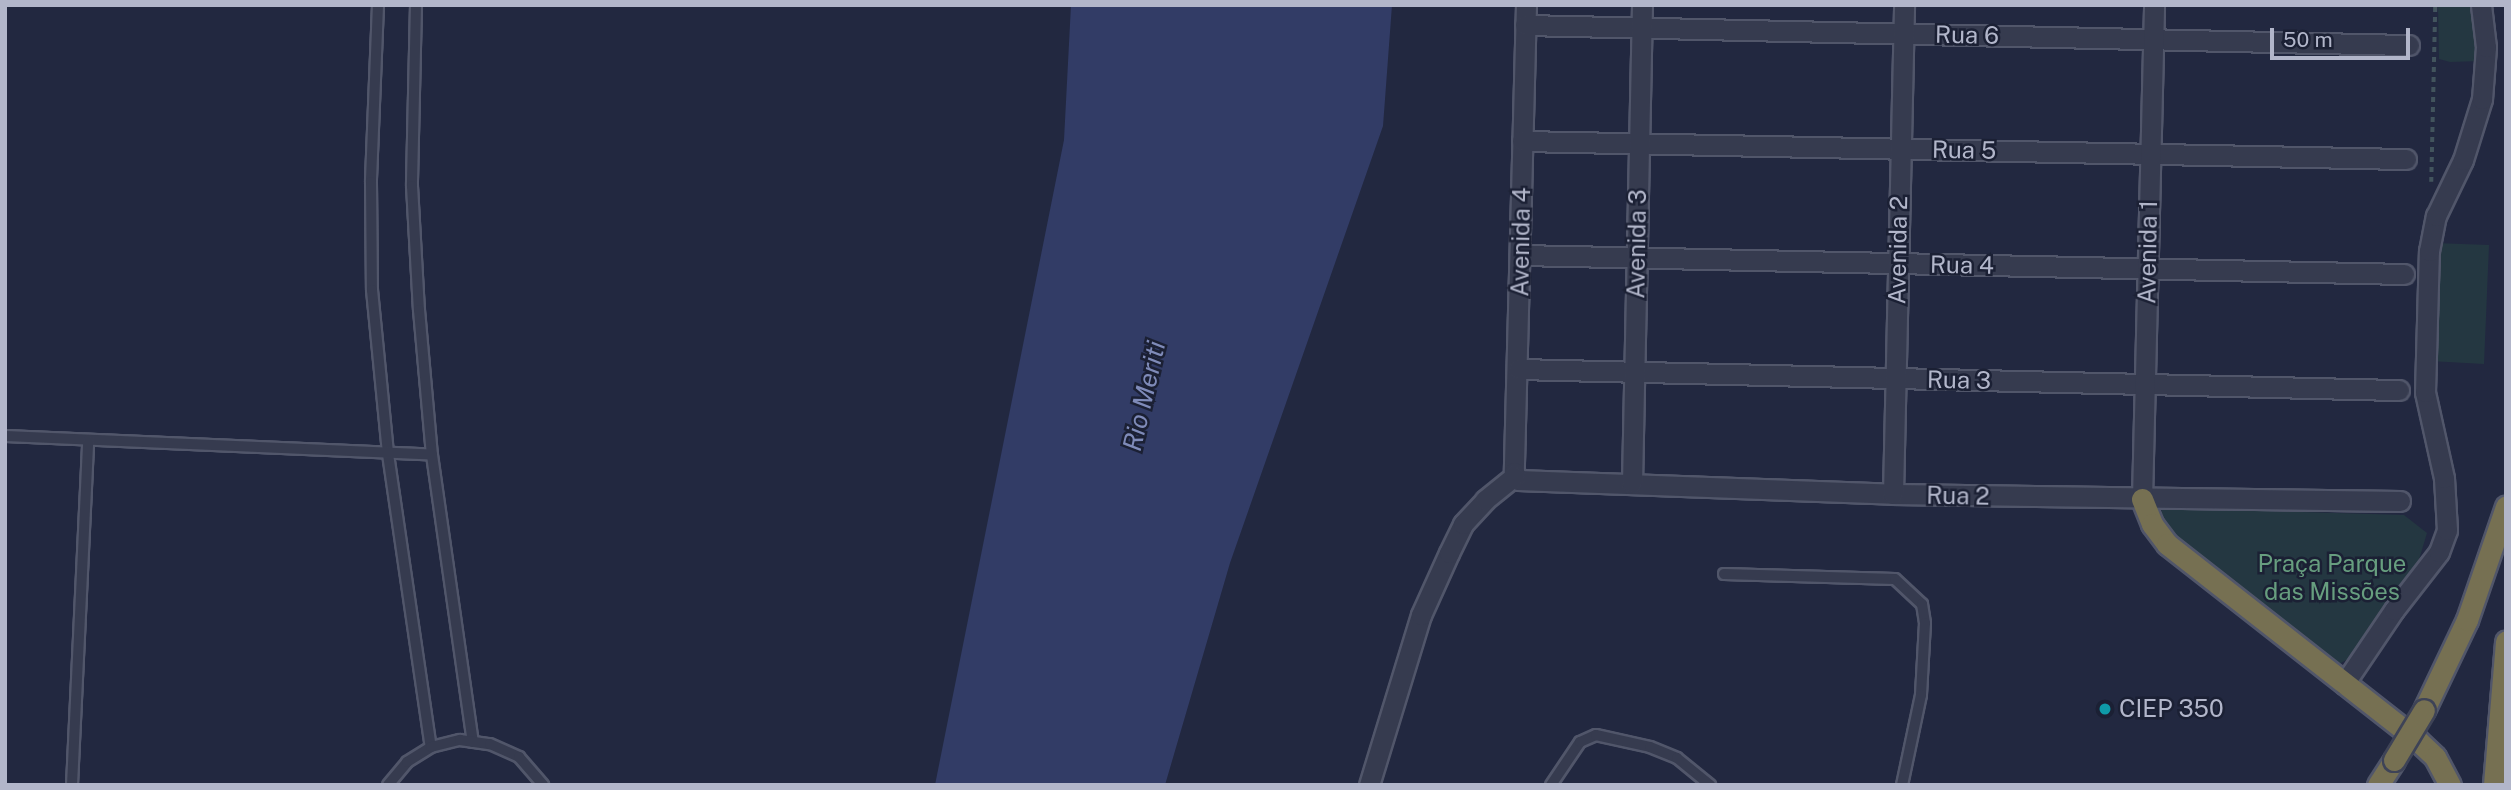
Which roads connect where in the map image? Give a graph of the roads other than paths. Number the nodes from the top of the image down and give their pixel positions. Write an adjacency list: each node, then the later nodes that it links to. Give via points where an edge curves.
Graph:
1 (378, 5): 30 (lane, via 372,290)
2 (416, 5): 31 (lane, via 412,186)
3 (1526, 5): 8 (street, Avenida 4)
4 (1642, 5): 9 (street, Avenida 3)
5 (1904, 5): 10 (street, Avenida 2)
6 (2154, 5): 11 (street, Avenida 1)
7 (2481, 5): 40 (street, via 2486,71 2482,99 2463,160 2436,216 2429,251 2425,392 2444,478 2446,530 2439,552)
8 (1525, 25): 9 (street, Rua 6); 13 (street, Avenida 4)
9 (1642, 27): 10 (street, Rua 6); 14 (street, Avenida 3)
10 (1903, 33): 11 (street, Rua 6); 15 (street, Avenida 2)
11 (2154, 39): 12 (street, Rua 6); 16 (street, Avenida 1)
12 (2409, 45)
13 (1522, 141): 14 (street, Rua 5); 18 (street, Avenida 4)
14 (1639, 143): 15 (street, Rua 5); 19 (street, Avenida 3)
15 (1901, 149): 16 (street, Rua 5); 20 (street, Avenida 2)
16 (2151, 154): 17 (street, Rua 5); 21 (street, Avenida 1)
17 (2406, 159)
18 (1521, 255): 19 (street, Rua 4); 23 (street, Avenida 4)
19 (1636, 258): 20 (street, Rua 4); 24 (street, Avenida 3)
20 (1898, 263): 21 (street, Rua 4); 25 (street, Avenida 2)
21 (2148, 269): 22 (street, Rua 4); 26 (street, Avenida 1)
22 (2404, 274)
23 (1518, 369): 24 (street, Rua 3); 32 (street, Avenida 4)
24 (1634, 372): 25 (street, Rua 3); 33 (street, Avenida 3)
25 (1896, 378): 26 (street, Rua 3); 34 (street, Avenida 2)
26 (2145, 384): 27 (street, Rua 3); 35 (street, Avenida 1)
27 (2399, 390)
28 (5, 436): 29 (lane)
29 (88, 440): 30 (lane); 43 (lane)
30 (388, 454): 31 (lane); 42 (lane)
31 (432, 455): 41 (lane)
32 (1516, 477): 33 (street, Rua 2); 46 (street, via 1463,524 1449,553 1421,615)
33 (1632, 483): 34 (street, Rua 2)
34 (1893, 494): 35 (street, Rua 2)
35 (2142, 499): 36 (street, Rua 2); 40 (highway, via 2166,544)
36 (2400, 501)
37 (2506, 507): 50 (highway, bridge, via 2467,620 2424,710)
38 (1724, 574): 49 (lane, via 1895,579 1922,604 1921,695)
39 (2506, 642): 52 (highway)
40 (2344, 684): 51 (highway, via 2427,748)
41 (473, 741): 42 (lane); 45 (lane, via 519,757)
42 (432, 747): 44 (lane, via 407,762)
43 (72, 785)
44 (388, 785)
45 (543, 785)
46 (1369, 785)
47 (1551, 785): 48 (lane, via 1580,742 1596,735 1677,758)
48 (1710, 785)
49 (1902, 785)
50 (2378, 785)
51 (2449, 785)
52 (2494, 785)

